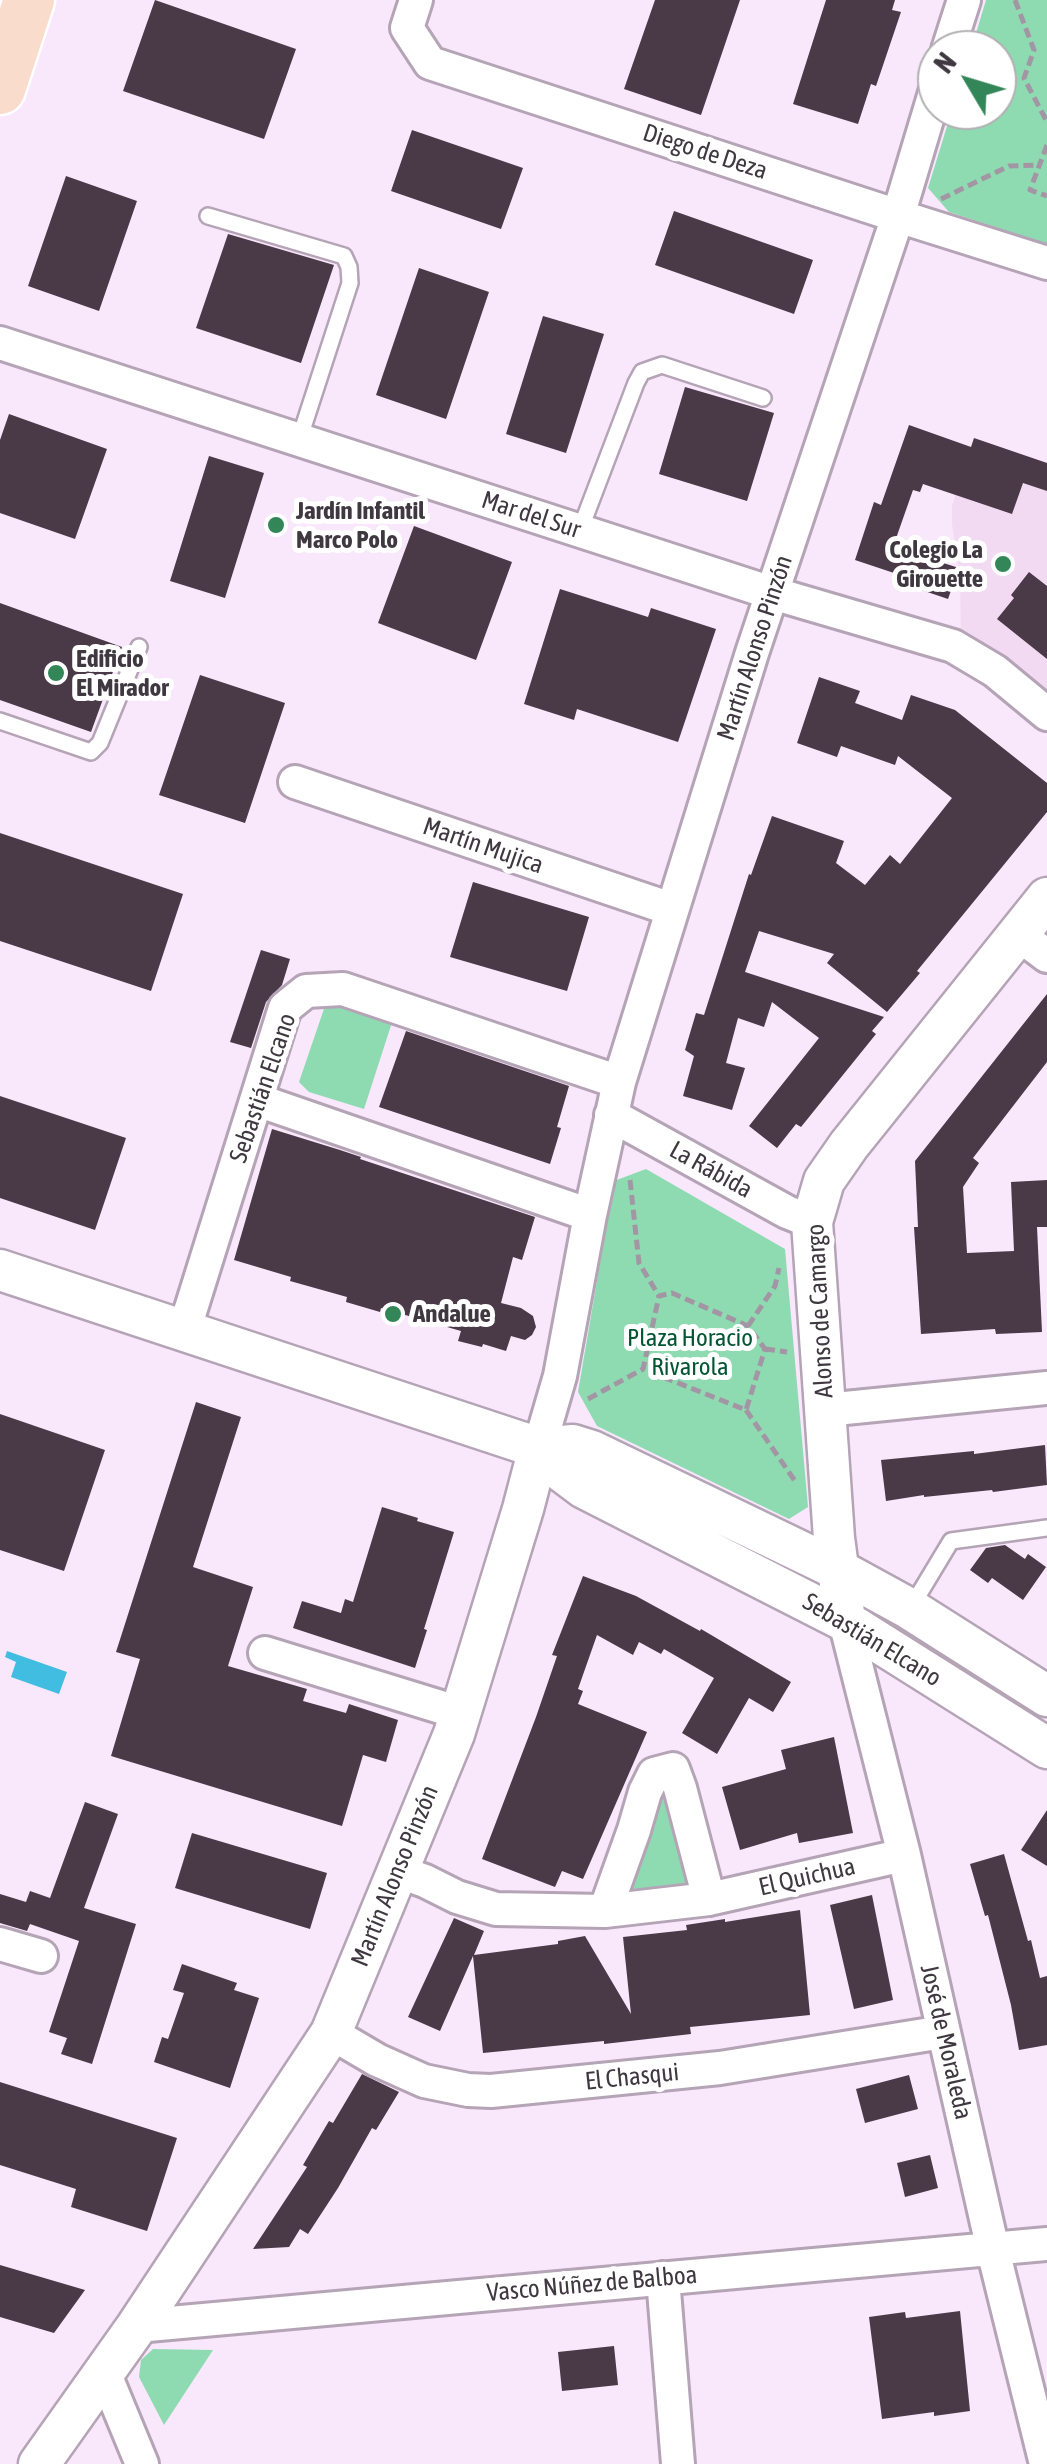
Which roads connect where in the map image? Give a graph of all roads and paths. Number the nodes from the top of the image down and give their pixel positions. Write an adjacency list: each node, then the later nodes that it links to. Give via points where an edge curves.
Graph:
1 (29, 0): 6 (main road)
2 (416, 0): 14 (street, Diego de Deza, via 407,28 430,62)
3 (964, 0): 5 (street)
4 (1015, 0): 7 (path, via 1034,50 1024,78)
5 (954, 30)
6 (0, 89)
7 (1047, 122)
8 (924, 130): 14 (street, Martín Alonso Pinzón)
9 (1047, 145): 10 (path)
10 (1040, 165): 11 (path, via 1030,190); 12 (path, via 1009,166)
11 (1047, 196)
12 (932, 203)
13 (208, 216): 18 (lane, via 344,256 349,268 350,283)
14 (898, 216): 15 (street, Diego de Deza); 20 (street, Martín Alonso Pinzón)
15 (1047, 262)
16 (0, 342): 18 (street, Mar del Sur)
17 (763, 398): 19 (lane, via 662,365 642,372)
18 (299, 440): 19 (street, Mar del Sur)
19 (580, 530): 20 (street, Mar del Sur)
20 (772, 593): 22 (street, Mar del Sur, via 953,646); 26 (street, Martín Alonso Pinzón)
21 (139, 646): 23 (lane, via 91,752)
22 (1047, 714)
23 (0, 721)
24 (295, 782): 26 (street, Martín Mujica)
25 (1047, 898): 27 (street, Alonso de Camargo)
26 (671, 910): 28 (street, Martín Alonso Pinzón)
27 (1033, 945): 33 (street, Alonso de Camargo, via 849,1145 824,1181)
28 (618, 1082): 29 (street, Sebastián Elcano, via 343,989 306,992 285,1008); 30 (street, Martín Alonso Pinzón)
29 (257, 1100): 32 (street); 38 (street, Sebastián Elcano)
30 (611, 1115): 32 (street, Martín Alonso Pinzón); 33 (street, La Rábida)
31 (626, 1169): 36 (path, via 639,1263)
32 (590, 1215): 44 (street, Martín Alonso Pinzón, via 560,1376)
33 (812, 1222): 43 (street, Alonso de Camargo)
34 (782, 1257): 37 (path, via 775,1286)
35 (0, 1270): 38 (street, Sebastián Elcano)
36 (659, 1296): 37 (path, via 672,1293); 39 (path)
37 (748, 1326): 42 (path, via 765,1349)
38 (184, 1331): 44 (street, Sebastián Elcano)
39 (643, 1369): 41 (path); 42 (path)
40 (1047, 1388): 43 (street)
41 (588, 1399)
42 (746, 1410): 45 (path)
43 (826, 1410): 47 (street, Alonso de Camargo)
44 (539, 1448): 47 (street, Sebastián Elcano, via 592,1450); 49 (street, Sebastián Elcano, via 584,1488); 52 (street, Martín Alonso Pinzón)
45 (799, 1494)
46 (1047, 1528): 48 (lane, via 951,1541)
47 (836, 1568): 48 (street, Sebastián Elcano); 49 (street, Alonso de Camargo)
48 (910, 1610): 51 (street, Sebastián Elcano)
49 (845, 1621): 53 (street, Sebastián Elcano); 54 (street, José de Moraleda)
50 (265, 1653): 52 (street)
51 (1047, 1696)
52 (460, 1713): 55 (street, Martín Alonso Pinzón)
53 (1047, 1748)
54 (904, 1855): 56 (street, El Quichua); 60 (street, José de Moraleda)
55 (398, 1871): 57 (street, El Quichua, via 496,1909); 61 (street, Martín Alonso Pinzón)
56 (709, 1899): 57 (street, El Quichua); 57 (street, via 673,1769 654,1774 645,1792)
57 (605, 1911)
58 (0, 1944): 59 (street)
59 (41, 1956)
60 (943, 2032): 61 (street, El Chasqui, via 720,2068 490,2091 424,2081); 63 (street, José de Moraleda)
61 (331, 2033): 65 (street, Martín Alonso Pinzón)
62 (1047, 2244): 63 (street, Vasco Núñez de Balboa)
63 (993, 2250): 64 (street, Vasco Núñez de Balboa); 70 (street, José de Moraleda)
64 (663, 2278): 65 (street, Vasco Núñez de Balboa); 69 (street)
65 (137, 2326): 66 (street, Martín Alonso Pinzón)
66 (104, 2372): 67 (street, Martín Alonso Pinzón); 68 (street)
67 (39, 2464)
68 (142, 2464)
69 (678, 2464)
70 (1046, 2464)

